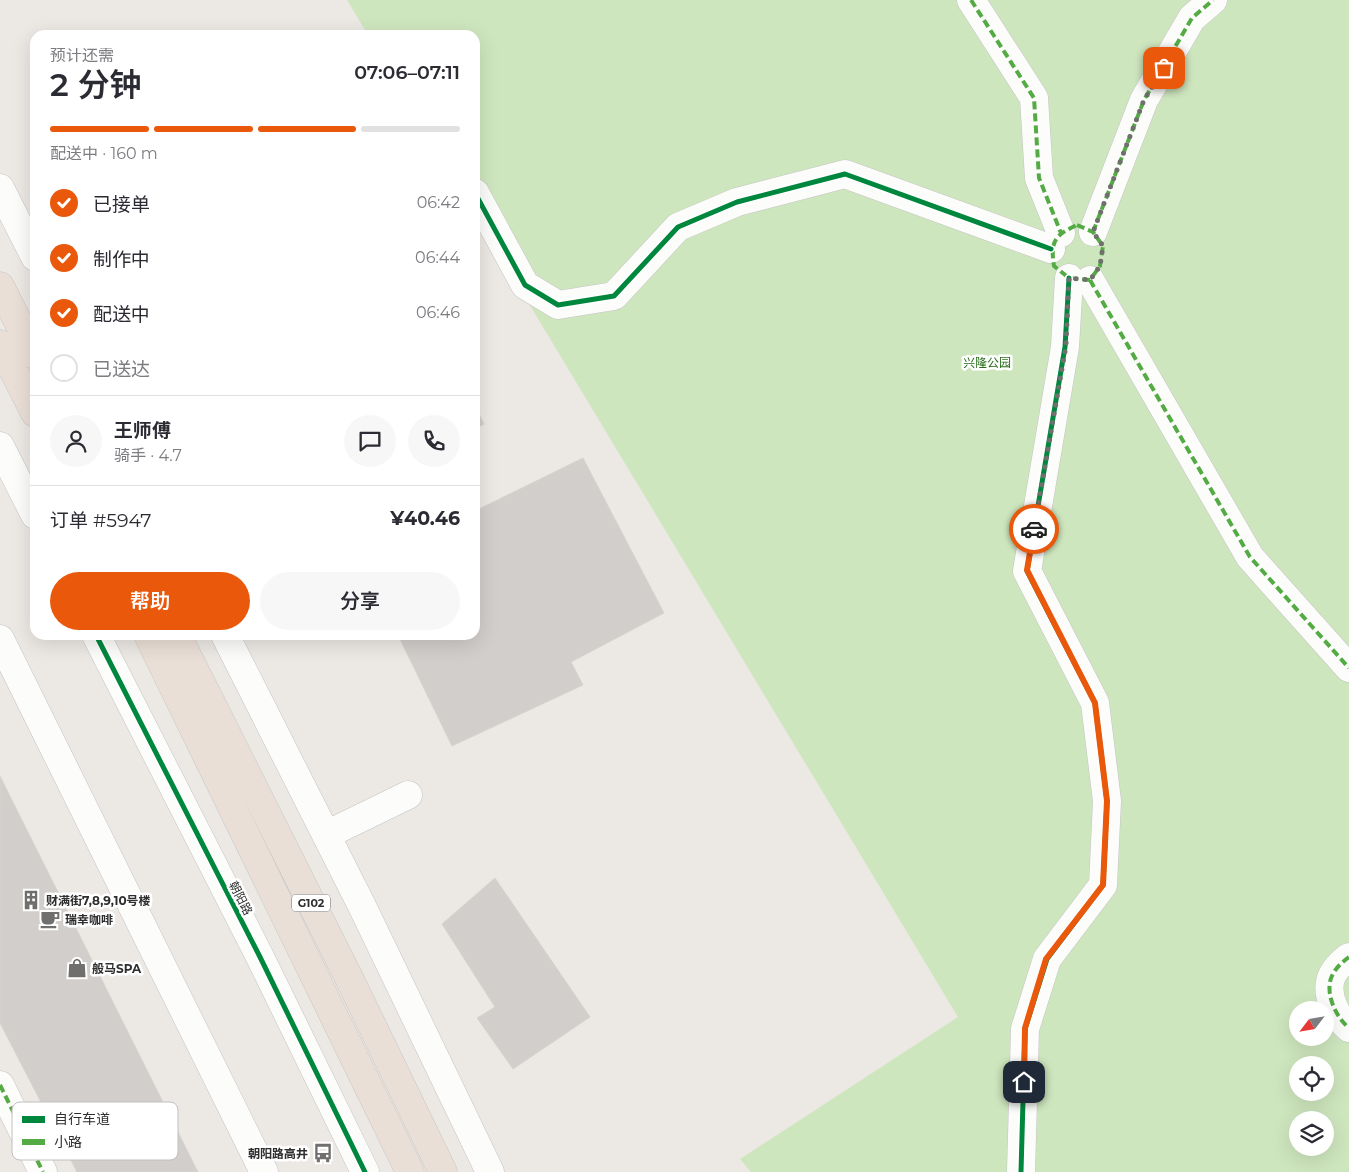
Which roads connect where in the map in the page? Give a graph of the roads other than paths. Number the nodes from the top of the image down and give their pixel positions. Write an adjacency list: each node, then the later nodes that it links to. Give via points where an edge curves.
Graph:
1 (971, 0): 6 (street, via 1034,98 1038,178)
2 (1213, 0): 5 (street, via 1192,18 1144,100)
3 (0, 188): 7 (street)
4 (480, 202): 6 (street, via 526,285 558,305 614,296 678,227 737,202 844,174)
5 (1093, 232): 6 (street, via 1077,225); 8 (street, via 1103,246 1100,266)
6 (1056, 241): 8 (street, via 1054,266)
7 (30, 247)
8 (1079, 279): 20 (street, via 1250,556); 34 (street, via 1027,570 1095,703 1107,801 1103,885 1046,959 1025,1028)
9 (0, 286): 11 (highway)
10 (0, 344): 12 (highway)
11 (30, 345)
12 (30, 403)
13 (0, 446): 14 (street)
14 (30, 505)
15 (0, 639): 29 (street)
16 (99, 640): 30 (street, 朝阳路)
17 (150, 640): 31 (highway, G102)
18 (180, 640): 32 (highway, G102)
19 (228, 640): 22 (street)
20 (1349, 668)
21 (408, 795): 22 (street)
22 (326, 835): 33 (street)
23 (1349, 957): 24 (street, via 1338,967 1330,982 1332,1001 1340,1020)
24 (1349, 1028)
25 (0, 1085): 26 (street)
26 (12, 1109)
27 (37, 1160): 28 (street)
28 (43, 1172)
29 (264, 1172)
30 (365, 1172)
31 (410, 1172)
32 (443, 1172)
33 (490, 1172)
34 (1021, 1172)

